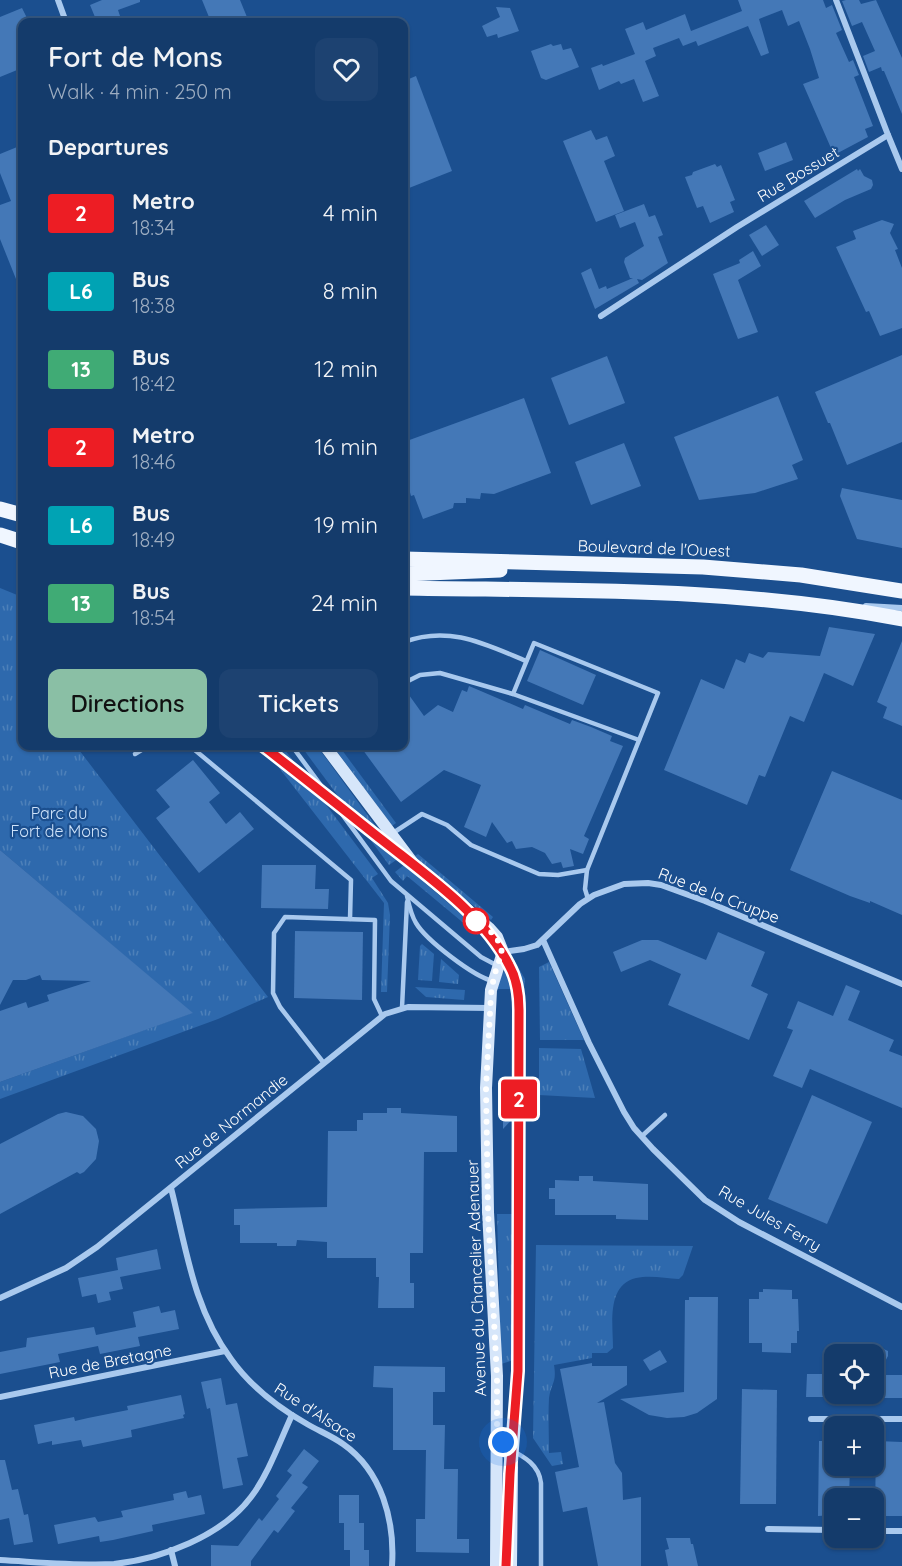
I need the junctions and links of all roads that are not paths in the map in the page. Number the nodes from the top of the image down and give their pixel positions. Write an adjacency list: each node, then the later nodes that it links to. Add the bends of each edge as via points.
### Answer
1 (58, 0): 3 (street)
2 (836, 0): 4 (street)
3 (65, 18)
4 (888, 135): 5 (street); 6 (street, Rue Bossuet, via 737,227)
5 (902, 169)
6 (602, 316)
7 (0, 508): 8 (main road)
8 (18, 514)
9 (0, 529): 10 (main road)
10 (18, 531)
11 (0, 535): 12 (main road)
12 (18, 541)
13 (408, 559): 14 (main road, Boulevard de l'Ouest)
14 (581, 563): 15 (main road); 17 (main road, Boulevard de l'Ouest, via 741,569)
15 (408, 574)
16 (408, 588): 18 (main road, via 663,593)
17 (902, 591)
18 (802, 603): 19 (street); 20 (main road)
19 (902, 608)
20 (902, 619)
21 (408, 641): 22 (lane, via 431,635 451,636 479,642)
22 (526, 661): 24 (lane); 25 (lane, via 534,643 658,693)
23 (408, 681): 24 (lane, via 440,673)
24 (513, 694): 25 (lane)
25 (639, 740): 32 (lane)
26 (142, 750): 30 (lane)
27 (195, 750): 35 (lane, via 351,880)
28 (295, 750): 33 (lane, via 385,874)
29 (328, 750): 31 (main road)
30 (135, 754)
31 (391, 834): 32 (lane, via 422,814 447,825 471,845 539,874); 37 (main road, via 416,867 489,928)
32 (587, 870): 34 (lane)
33 (407, 896): 38 (lane, via 485,961); 39 (lane, via 416,923 423,931 464,968); 41 (lane)
34 (588, 899): 36 (street, Rue de la Cruppe); 40 (street, Rue de la Cruppe, via 624,884 661,885)
35 (350, 919): 43 (lane, via 375,920 374,999); 44 (lane, via 285,917 274,933 273,993)
36 (543, 940): 37 (street, Rue de la Cruppe, via 531,948); 46 (street, Rue Jules Ferry, via 624,1112)
37 (502, 952): 38 (main road, Avenue du Chancelier Adenauer)
38 (498, 966): 39 (main road, Avenue du Chancelier Adenauer)
39 (493, 981): 42 (main road, Avenue du Chancelier Adenauer)
40 (902, 984)
41 (402, 1008): 42 (street, Rue de Normandie); 43 (street, Rue de Normandie)
42 (490, 1008): 55 (main road, Avenue du Chancelier Adenauer, via 486,1107)
43 (381, 1016): 44 (street, Rue de Normandie)
44 (323, 1062): 47 (street, Rue de Normandie)
45 (665, 1115): 46 (lane)
46 (642, 1136): 49 (street, Rue Jules Ferry, via 696,1192 720,1210 757,1233)
47 (171, 1188): 48 (street, Rue de Normandie, via 83,1257); 50 (street, Rue d'Alsace, via 195,1291)
48 (0, 1298)
49 (902, 1306)
50 (225, 1351): 51 (street, Rue de Bretagne); 52 (street, Rue d'Alsace, via 259,1391)
51 (0, 1397)
52 (291, 1415): 61 (street, via 245,1504 214,1531); 64 (street, Rue d'Alsace, via 344,1445 370,1471 389,1520)
53 (811, 1419): 54 (street)
54 (902, 1419)
55 (497, 1424): 56 (main road, Avenue du Chancelier Adenauer); 65 (main road, Avenue du Chancelier Adenauer)
56 (506, 1448): 66 (main road, Avenue du Chancelier Adenauer, via 512,1468); 67 (lane, via 530,1461 540,1474)
57 (768, 1529): 58 (street)
58 (824, 1530)
59 (884, 1531): 60 (street)
60 (902, 1531)
61 (171, 1550): 62 (street, via 115,1564); 63 (street)
62 (0, 1560)
63 (175, 1566)
64 (392, 1566)
65 (496, 1566)
66 (511, 1566)
67 (540, 1566)

